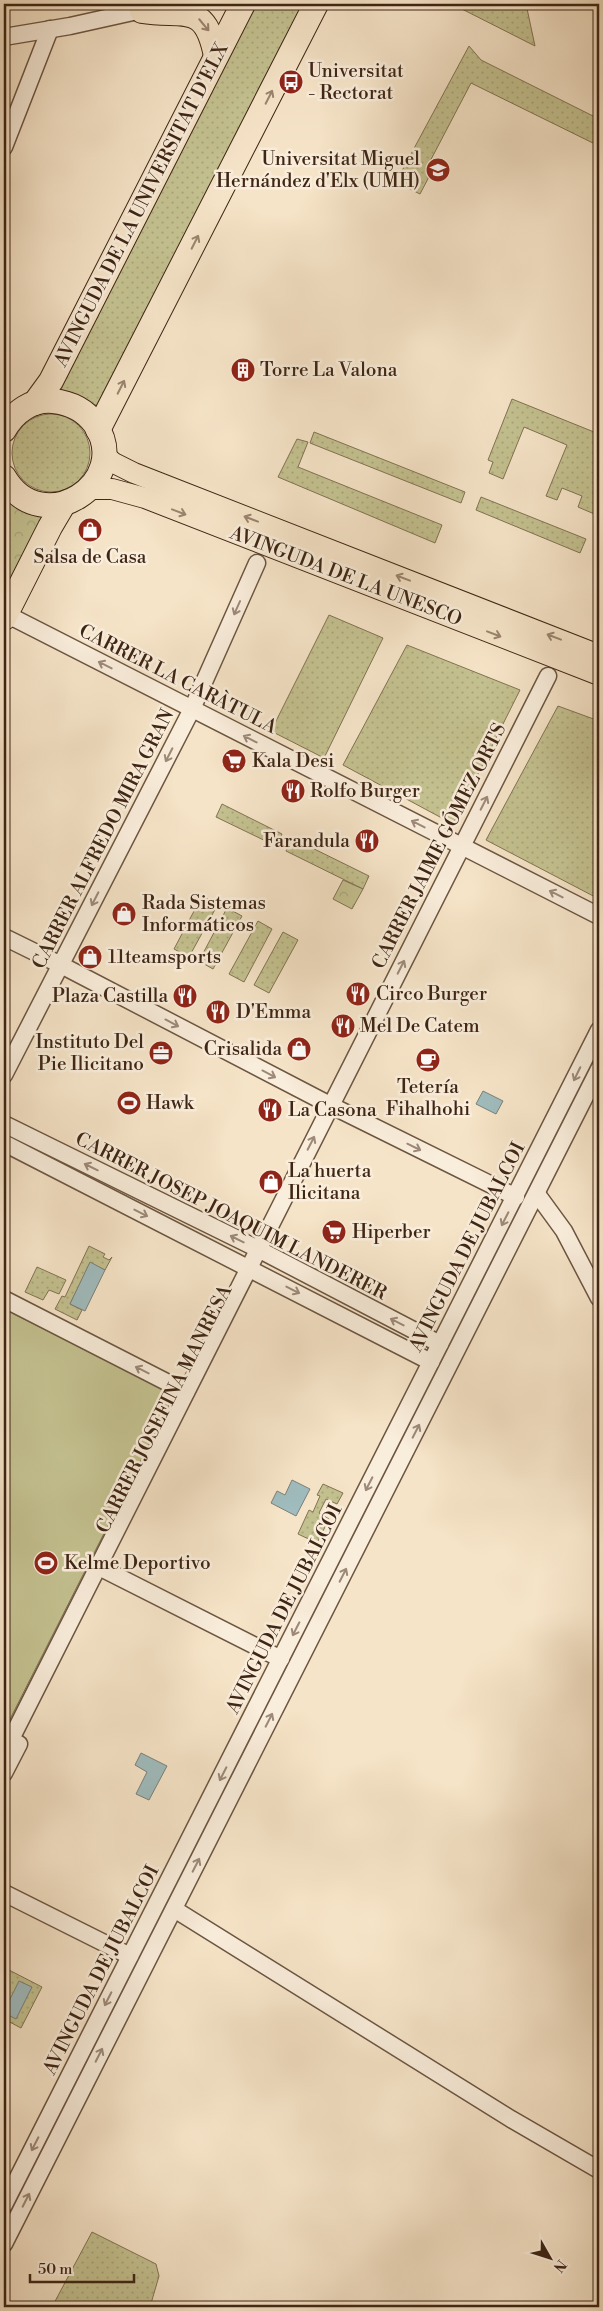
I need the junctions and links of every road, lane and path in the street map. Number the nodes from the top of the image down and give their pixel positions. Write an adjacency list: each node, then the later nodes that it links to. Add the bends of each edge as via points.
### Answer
1 (166, 4): 4 (street)
2 (243, 4): 7 (highway, AVINGUDA DE LA UNIVERSITAT D'ELX)
3 (316, 4): 11 (highway, one-way to 3)
4 (142, 11): 5 (street); 7 (highway, one-way to 7, via 158,14 175,12 198,17 213,39)
5 (50, 30): 6 (street); 8 (street)
6 (4, 37)
7 (216, 56): 9 (highway, AVINGUDA DE LA UNIVERSITAT D'ELX, via 51,381)
8 (4, 147)
9 (35, 403): 10 (highway); 11 (highway, via 49,400 64,402 89,417)
10 (6, 423)
11 (98, 430): 12 (highway)
12 (104, 455): 14 (highway); 18 (main road, AVINGUDA DE LA UNESCO, one-way to 12, via 134,473)
13 (4, 477): 15 (highway, via 11,488 30,502)
14 (90, 489): 15 (highway); 19 (main road, AVINGUDA DE LA UNESCO, one-way to 19, via 112,489 145,498)
15 (63, 504): 17 (highway)
16 (257, 563): 21 (street, CARRER ALFREDO MIRA GRAN, one-way to 21)
17 (5, 616): 21 (street, CARRER LA CARÀTULA, one-way to 17)
18 (599, 655)
19 (599, 675)
20 (548, 676): 22 (street, CARRER JAIME GÓMEZ ORTS, one-way to 20)
21 (192, 709): 22 (street, CARRER LA CARÀTULA, one-way to 21); 25 (street, CARRER ALFREDO MIRA GRAN, one-way to 25)
22 (461, 846): 23 (street, CARRER LA CARÀTULA, one-way to 22); 29 (street, CARRER JAIME GÓMEZ ORTS, one-way to 22)
23 (599, 916)
24 (4, 937): 25 (street)
25 (61, 965): 28 (street, CARRER ALFREDO MIRA GRAN); 29 (street, one-way to 29)
26 (599, 1030): 33 (street, AVINGUDA DE JUBALCOI, one-way to 33)
27 (599, 1069): 32 (street, AVINGUDA DE JUBALCOI)
28 (4, 1075)
29 (330, 1106): 33 (street, one-way to 33); 34 (street, CARRER JAIME GÓMEZ ORTS, one-way to 29)
30 (4, 1124): 34 (street, CARRER JOSEP JOAQUIM LANDERER, one-way to 30)
31 (4, 1143): 35 (street, CARRER JOSEP JOAQUIM LANDERER, one-way to 35)
32 (537, 1194): 36 (street, via 564,1231); 46 (street, AVINGUDA DE JUBALCOI, one-way to 32)
33 (516, 1197): 38 (street, AVINGUDA DE JUBALCOI, one-way to 38)
34 (258, 1249): 35 (street, CARRER JAIME GÓMEZ ORTS); 38 (street, CARRER JOSEP JOAQUIM LANDERER, one-way to 34)
35 (252, 1270): 39 (street, CARRER JOSEP JOAQUIM LANDERER, one-way to 39); 40 (street, CARRER JOSEFINA MANRESA); 41 (street, CARRER JOSEFINA MANRESA)
36 (599, 1298)
37 (4, 1299): 40 (street, one-way to 37)
38 (440, 1344): 39 (street, AVINGUDA DE JUBALCOI)
39 (431, 1362): 42 (street, AVINGUDA DE JUBALCOI, one-way to 42)
40 (186, 1392): 43 (street, CARRER JOSEFINA MANRESA)
41 (105, 1570): 42 (street); 44 (street, CARRER JOSEFINA MANRESA)
42 (281, 1659): 47 (street, AVINGUDA DE JUBALCOI, one-way to 47)
43 (4, 1753)
44 (4, 1773)
45 (4, 1893): 47 (street)
46 (174, 1909): 48 (street, via 510,2119); 50 (street, AVINGUDA DE JUBALCOI, one-way to 46)
47 (130, 1956): 49 (street, AVINGUDA DE JUBALCOI, one-way to 49)
48 (599, 2170)
49 (4, 2205)
50 (4, 2244)

